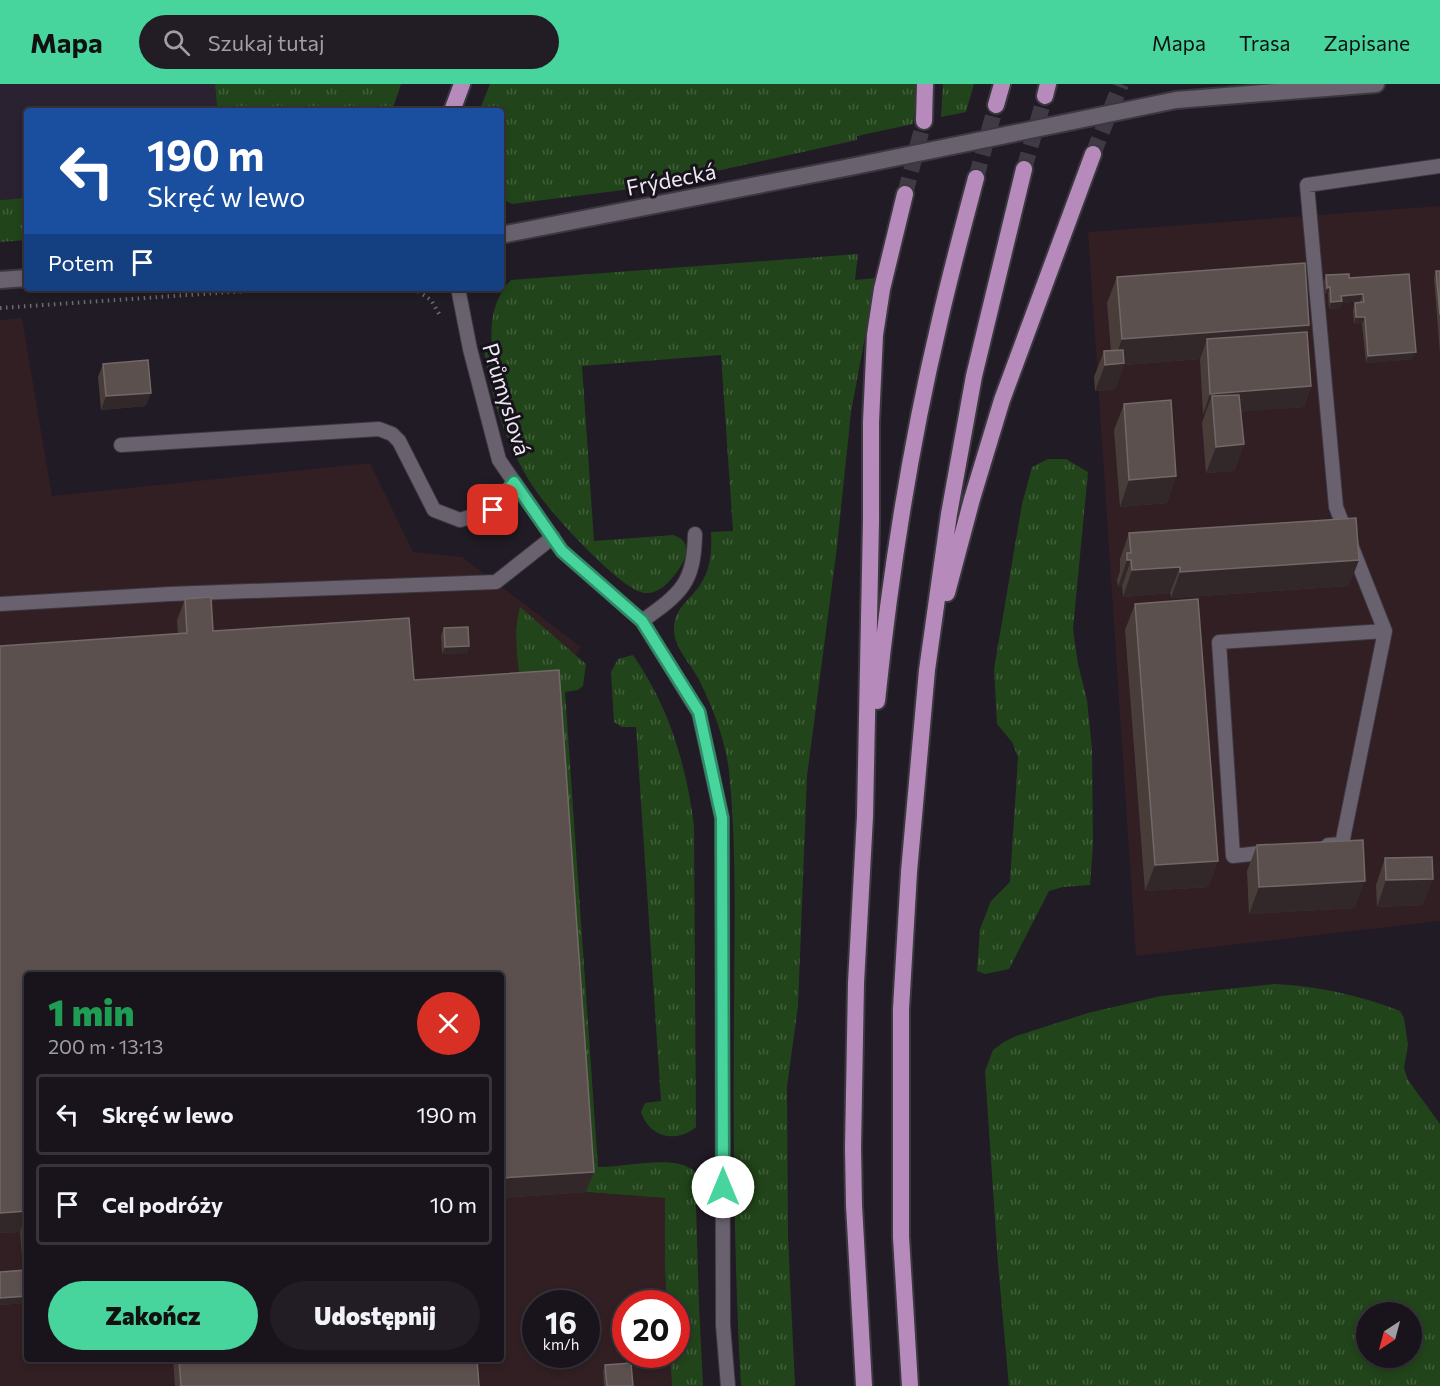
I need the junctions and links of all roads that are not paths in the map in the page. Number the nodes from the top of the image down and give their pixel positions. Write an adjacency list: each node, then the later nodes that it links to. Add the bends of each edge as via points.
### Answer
1 (462, 84): 6 (highway)
2 (925, 84): 7 (highway)
3 (1002, 84): 5 (highway)
4 (1376, 84): 13 (main road, Frýdecká, bridge, via 1176,100)
5 (996, 105)
6 (454, 108)
7 (924, 121)
8 (1093, 154): 24 (highway, via 1002,400)
9 (1440, 166): 23 (lane, via 1307,185 1336,507)
10 (1024, 169): 24 (highway, via 974,376)
11 (976, 178): 25 (highway, via 938,325 907,486 883,650)
12 (905, 194): 25 (highway, via 875,335)
13 (504, 234)
14 (24, 278): 15 (main road)
15 (0, 280)
16 (459, 291): 18 (lane, Průmyslová, via 500,460)
17 (121, 445): 18 (lane, via 379,429 399,441 434,510 460,520 493,510)
18 (514, 482): 20 (lane, Průmyslová)
19 (695, 534): 22 (lane, via 694,558 683,588)
20 (553, 537): 21 (lane, via 495,582); 22 (lane, Průmyslová, via 562,551)
21 (0, 604)
22 (642, 621): 28 (lane, Průmyslová, via 699,712 722,818 723,1325)
23 (1385, 631): 26 (lane, via 1342,844); 27 (lane, via 1219,642 1233,856)
24 (927, 670): 30 (highway, via 901,1009 901,1237)
25 (865, 816): 29 (highway, via 853,1148)
26 (1309, 847)
27 (1287, 850)
28 (728, 1386)
29 (864, 1386)
30 (910, 1386)

